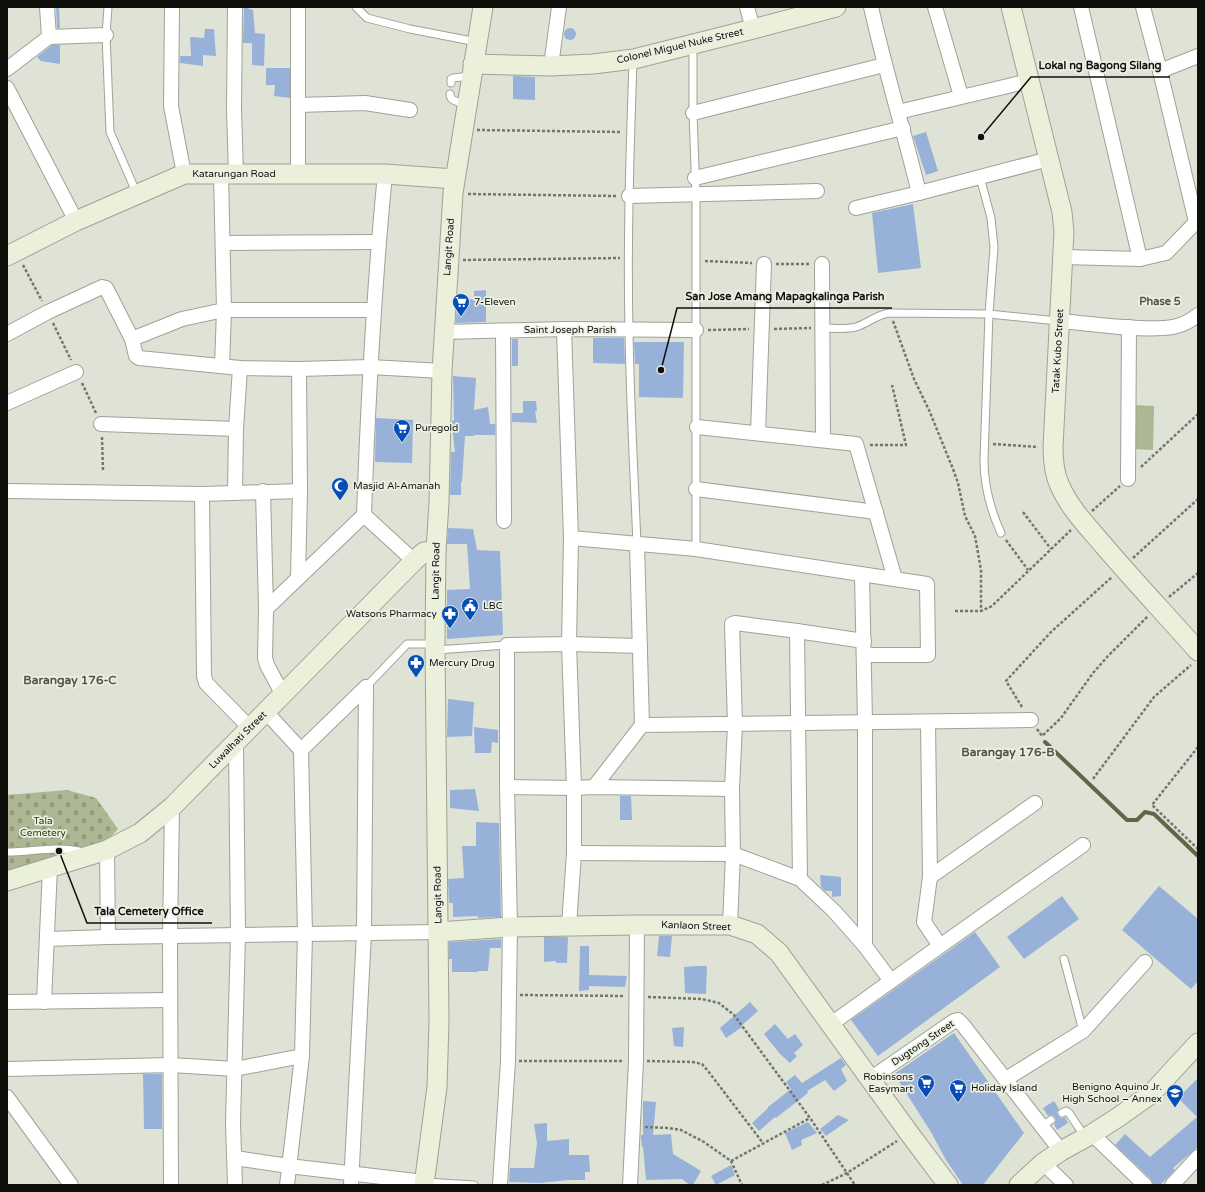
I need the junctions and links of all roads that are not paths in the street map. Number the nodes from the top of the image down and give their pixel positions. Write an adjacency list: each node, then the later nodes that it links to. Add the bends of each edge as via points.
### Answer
1 (47, 7): 18 (street)
2 (108, 7): 17 (lane)
3 (172, 7): 41 (street, via 171,106)
4 (235, 7): 40 (street, via 234,110)
5 (298, 7): 34 (street)
6 (356, 7): 19 (lane, via 367,18)
7 (483, 7): 19 (street, Langit Road)
8 (559, 7): 24 (street)
9 (747, 7): 16 (street)
10 (836, 7): 16 (street, Colonel Miguel Nuke Street)
11 (871, 7): 23 (street)
12 (935, 7): 32 (street)
13 (1011, 7): 28 (street, Tatak Kubo Street)
14 (1081, 7): 59 (street)
15 (1142, 7): 27 (street)
16 (753, 29): 20 (street, Colonel Miguel Nuke Street)
17 (106, 35): 18 (street); 49 (lane, via 110,132)
18 (49, 37): 25 (street)
19 (477, 42): 26 (street, Langit Road)
20 (692, 44): 22 (street, Colonel Miguel Nuke Street); 37 (lane)
21 (1198, 56): 27 (street)
22 (634, 59): 24 (street, Colonel Miguel Nuke Street); 51 (lane)
23 (884, 65): 36 (street); 37 (street)
24 (551, 66): 26 (street, Colonel Miguel Nuke Street)
25 (7, 69)
26 (472, 70): 29 (lane, via 453,78); 33 (street, Langit Road)
27 (1160, 71): 54 (street)
28 (1029, 81): 32 (street); 39 (street, Tatak Kubo Street)
29 (450, 83)
30 (7, 88): 53 (street)
31 (450, 94): 33 (lane, via 452,100)
32 (961, 96): 36 (street)
33 (467, 104): 46 (street, Langit Road)
34 (298, 105): 35 (street, via 365,103); 42 (street)
35 (410, 110)
36 (898, 112): 38 (street)
37 (693, 113): 45 (lane)
38 (903, 128): 45 (street); 48 (street)
39 (1049, 159): 44 (street); 58 (street, Tatak Kubo Street, via 1062,212)
40 (228, 173): 41 (street, Katarungan Road); 42 (street, Katarungan Road); 56 (street)
41 (184, 174): 49 (street, Katarungan Road)
42 (298, 174): 43 (street, Katarungan Road)
43 (385, 174): 46 (street, Katarungan Road); 55 (street)
44 (980, 177): 48 (street); 64 (lane, via 994,232 994,265)
45 (695, 178): 50 (lane)
46 (454, 186): 73 (street, Langit Road)
47 (817, 191): 50 (street)
48 (919, 193): 52 (street)
49 (137, 194): 53 (street, Katarungan Road)
50 (696, 195): 51 (street); 72 (lane)
51 (629, 196): 71 (lane)
52 (856, 208)
53 (76, 221): 57 (street, Katarungan Road)
54 (1197, 223): 59 (street, via 1166,252)
55 (378, 242): 56 (street); 63 (street)
56 (223, 243): 62 (street)
57 (11, 253)
58 (1063, 257): 59 (street); 66 (street, Tatak Kubo Street)
59 (1140, 259)
60 (764, 264): 86 (street)
61 (822, 264): 67 (street)
62 (224, 310): 63 (street); 75 (street, via 182,319); 76 (street)
63 (374, 310): 77 (street)
64 (989, 314): 66 (lane); 67 (lane, via 883,313 850,328); 98 (lane, via 984,478 989,501)
65 (1198, 315): 68 (street, via 1181,325 1166,328)
66 (1060, 321): 68 (street); 114 (street, Tatak Kubo Street, via 1053,447 1053,460 1059,485 1072,508 1158,606)
67 (822, 328): 87 (street)
68 (1129, 328): 88 (street)
69 (564, 329): 70 (street, Saint Joseph Parish); 71 (street, Saint Joseph Parish); 99 (street)
70 (502, 330): 73 (street, Saint Joseph Parish); 97 (street)
71 (629, 330): 72 (street, Saint Joseph Parish); 100 (lane)
72 (696, 330): 84 (lane)
73 (444, 332): 80 (street, Langit Road)
74 (7, 334): 75 (street, via 102,287 106,288)
75 (132, 339): 76 (street, via 136,356 139,358)
76 (222, 366): 78 (street)
77 (370, 367): 79 (street); 80 (street); 96 (street)
78 (240, 368): 79 (street); 85 (street)
79 (299, 369): 91 (street)
80 (442, 371): 102 (street, Langit Road)
81 (76, 372): 82 (street)
82 (7, 403)
83 (101, 424): 85 (street)
84 (697, 427): 86 (street); 89 (lane)
85 (236, 429): 92 (street)
86 (758, 433): 87 (street)
87 (823, 440): 95 (street, via 856,444)
88 (1128, 479)
89 (696, 489): 95 (street); 101 (lane)
90 (7, 491): 94 (street)
91 (300, 491): 93 (street); 105 (street)
92 (235, 492): 93 (street); 94 (street)
93 (263, 492): 107 (street)
94 (202, 494): 124 (street, via 204,676 206,683)
95 (876, 512): 106 (street)
96 (364, 515): 103 (street); 105 (street)
97 (504, 521)
98 (1001, 533)
99 (571, 538): 100 (street); 109 (street)
100 (637, 544): 101 (street); 111 (street)
101 (696, 549): 104 (street)
102 (436, 551): 103 (street, Luwalhati Street, via 424,552); 112 (street, Langit Road)
103 (414, 560): 116 (street, Luwalhati Street)
104 (862, 575): 106 (street); 113 (street)
105 (298, 578): 107 (street)
106 (895, 579): 113 (street, via 927,584 928,655)
107 (266, 609): 116 (street, via 267,665)
108 (797, 631): 113 (street); 121 (street); 122 (street, via 732,624)
109 (568, 644): 110 (street); 111 (street); 129 (street)
110 (507, 645): 112 (lane); 127 (street)
111 (640, 646): 123 (street)
112 (435, 647): 115 (lane, via 407,644); 147 (street, Langit Road)
113 (864, 648): 119 (street)
114 (1195, 657)
115 (366, 687): 126 (street); 148 (street)
116 (283, 695): 117 (street, Luwalhati Street)
117 (266, 712): 124 (street, Luwalhati Street); 126 (street)
118 (1031, 720): 120 (street)
119 (865, 722): 120 (street); 121 (street); 154 (street)
120 (928, 722): 140 (street)
121 (798, 723): 122 (street); 141 (street)
122 (735, 724): 123 (street); 130 (street)
123 (642, 725): 128 (street)
124 (250, 728): 125 (street, Luwalhati Street)
125 (236, 743): 132 (street, Luwalhati Street); 150 (street)
126 (301, 750): 149 (street)
127 (507, 787): 129 (street); 146 (street)
128 (594, 787): 129 (street); 130 (street)
129 (574, 788): 136 (street)
130 (732, 789): 137 (street)
131 (1035, 803): 140 (street)
132 (172, 807): 134 (street, Luwalhati Street, via 140,833); 151 (street)
133 (1083, 845): 155 (street)
134 (107, 850): 138 (street, Luwalhati Street); 152 (street)
135 (7, 852): 138 (lane, via 68,849 79,851)
136 (574, 853): 137 (street); 145 (street)
137 (733, 854): 141 (street); 144 (street)
138 (82, 858): 139 (street, Luwalhati Street)
139 (50, 867): 142 (street, Luwalhati Street); 153 (street)
140 (930, 877): 155 (street, via 924,922)
141 (800, 879): 154 (street, via 834,911)
142 (7, 881)
143 (637, 925): 144 (street, Kanlaon Street); 145 (street, Kanlaon Street); 187 (street, via 636,1061)
144 (730, 925): 162 (street, Kanlaon Street, via 757,934 780,952)
145 (570, 926): 146 (street, Kanlaon Street)
146 (510, 927): 147 (street, Kanlaon Street); 186 (street, via 508,1062)
147 (438, 932): 148 (street); 180 (street, Langit Road, via 437,1087)
148 (364, 933): 149 (street); 179 (street)
149 (305, 934): 150 (street); 165 (street)
150 (238, 935): 151 (street); 168 (street)
151 (170, 936): 152 (street); 159 (street)
152 (108, 937): 153 (street)
153 (47, 939): 161 (street)
154 (865, 946): 158 (street)
155 (940, 946): 158 (street)
156 (1064, 959): 163 (lane)
157 (1145, 962): 163 (street)
158 (891, 981): 162 (street)
159 (170, 1000): 161 (street); 166 (street)
160 (7, 1002): 161 (street)
161 (44, 1002)
162 (831, 1024): 169 (street, Kanlaon Street)
163 (1083, 1031): 170 (street)
164 (1195, 1053): 173 (street, via 1151,1094)
165 (302, 1056): 168 (street); 178 (street)
166 (171, 1065): 167 (street); 168 (street); 182 (street)
167 (7, 1069)
168 (235, 1069): 176 (street)
169 (870, 1079): 170 (street, Dugtong Street, via 958,1020); 188 (street, Kanlaon Street)
170 (1006, 1079): 174 (street, Dugtong Street, via 1046,1123)
171 (7, 1097): 181 (street)
172 (1062, 1113): 173 (lane, via 1069,1113)
173 (1088, 1136): 174 (street); 191 (street)
174 (1061, 1151): 177 (street)
175 (1198, 1157): 192 (street)
176 (235, 1158): 178 (street); 183 (street)
177 (1043, 1163): 189 (street); 190 (street)
178 (289, 1166): 179 (street); 184 (street)
179 (351, 1179): 180 (street)
180 (424, 1183): 185 (lane)
181 (71, 1185)
182 (171, 1185)
183 (235, 1185)
184 (287, 1185)
185 (474, 1185)
186 (500, 1185)
187 (630, 1185)
188 (948, 1185)
189 (1019, 1185)
190 (1066, 1185)
191 (1145, 1185)
192 (1172, 1185)

